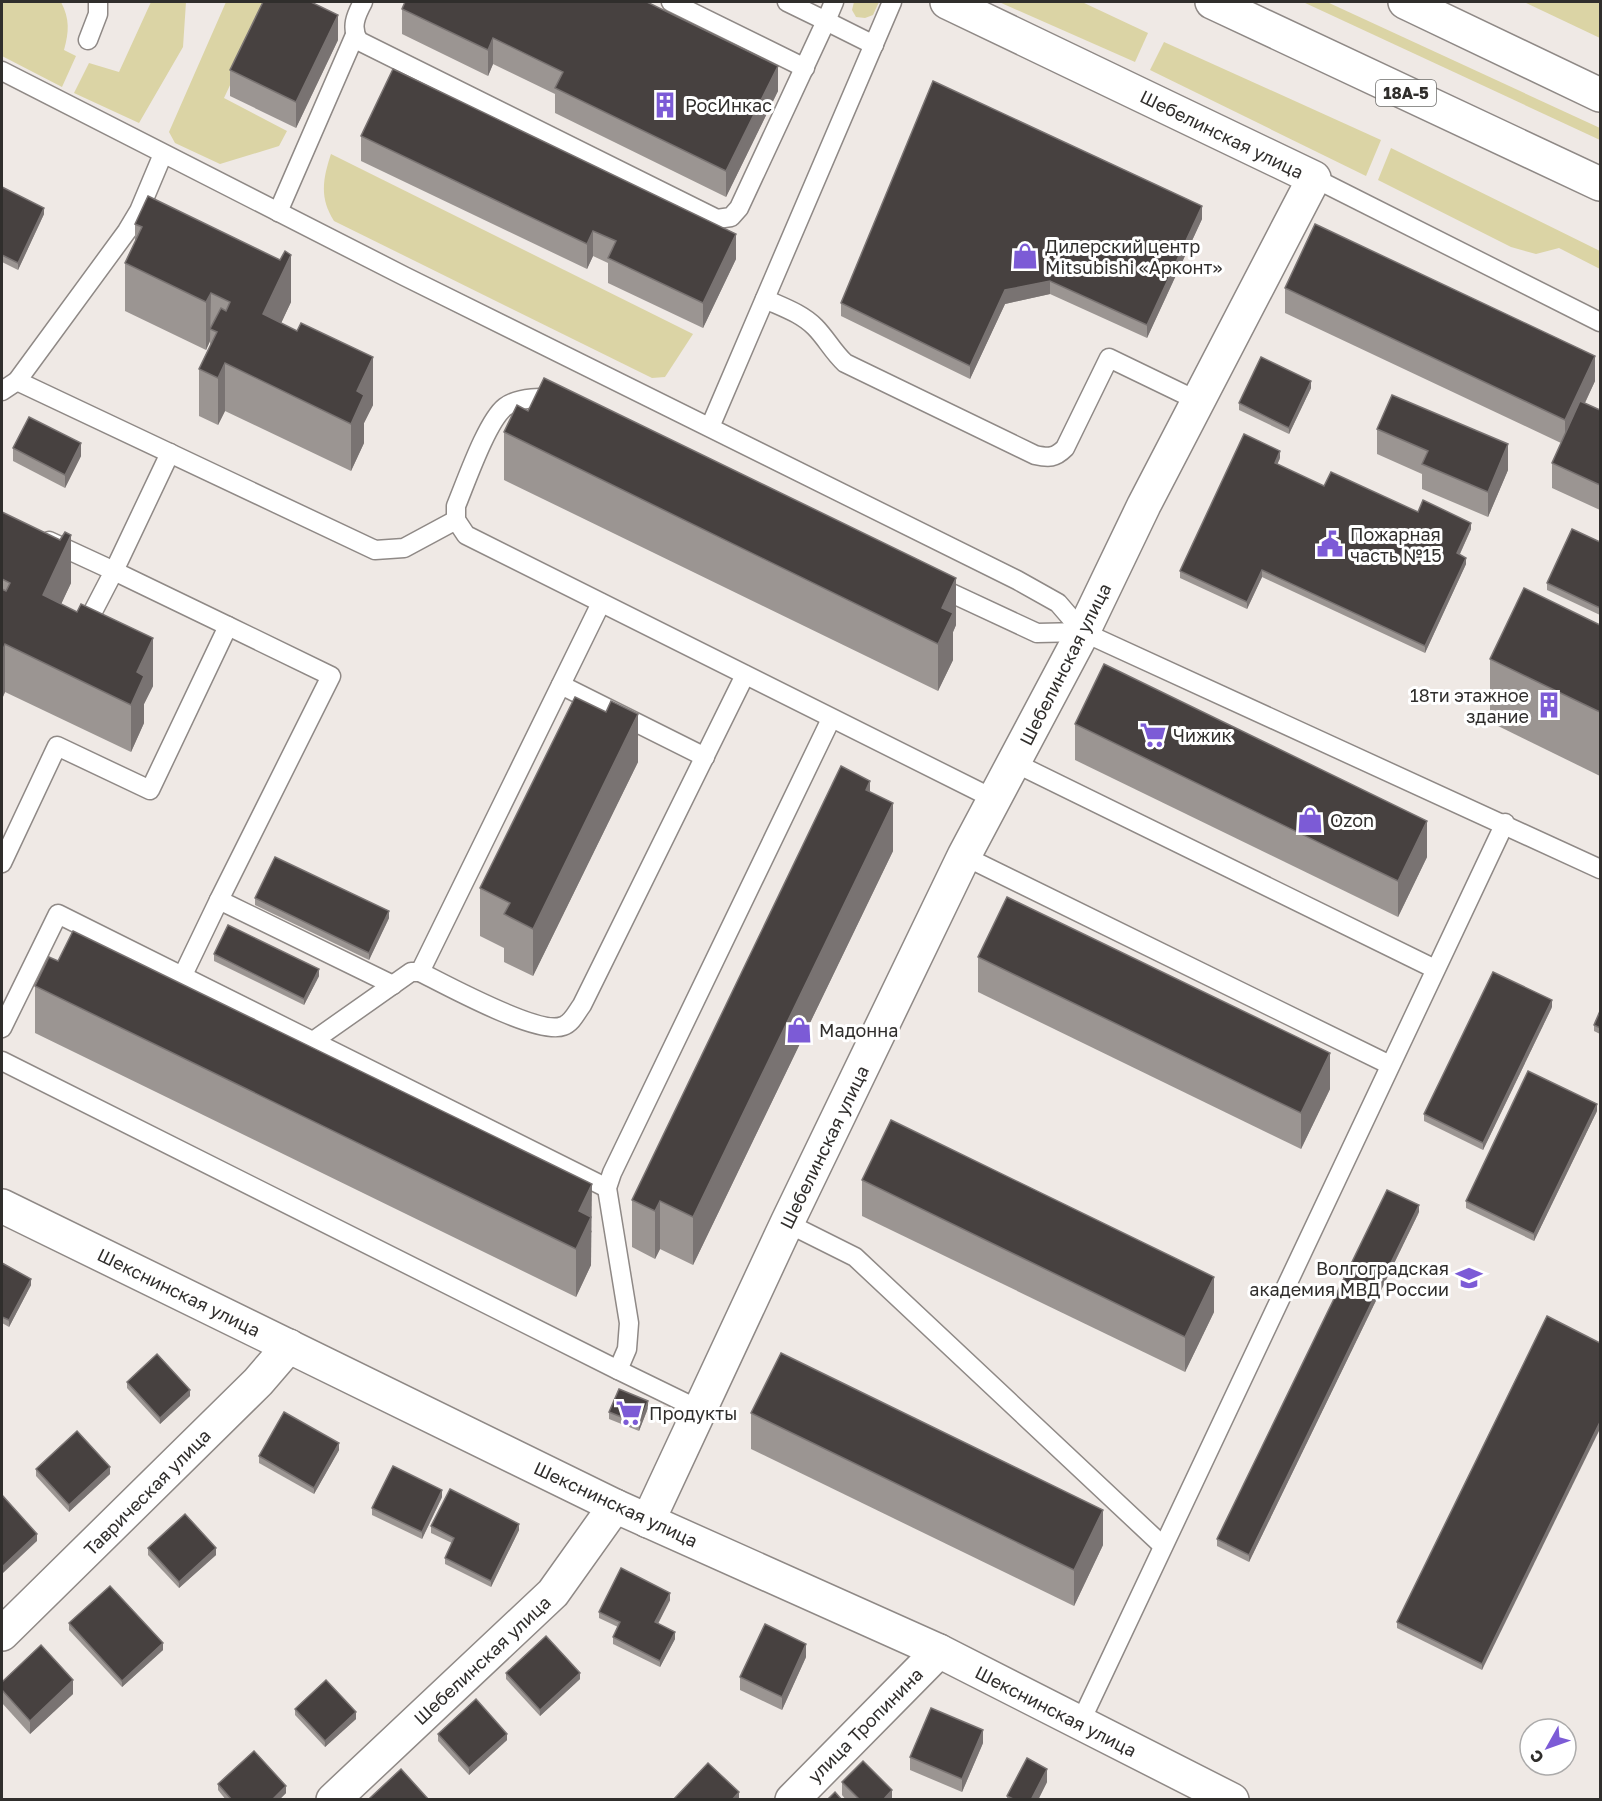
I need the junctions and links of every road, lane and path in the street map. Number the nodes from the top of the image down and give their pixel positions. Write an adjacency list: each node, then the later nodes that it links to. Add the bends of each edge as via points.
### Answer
1 (98, 2): 12 (lane, via 98,14)
2 (363, 2): 11 (lane, via 355,18)
3 (671, 2): 14 (lane)
4 (787, 2): 10 (lane)
5 (834, 2): 10 (lane)
6 (892, 2): 13 (lane)
7 (947, 2): 18 (main road, Шебелинская улица)
8 (1212, 2): 19 (main road, 18А-5)
9 (1405, 2): 16 (main road)
10 (826, 21): 13 (lane); 14 (lane)
11 (355, 35): 14 (lane, via 359,41 717,219 730,218 739,208); 20 (lane)
12 (88, 40)
13 (874, 45): 21 (lane)
14 (805, 68)
15 (2, 71): 17 (lane)
16 (1600, 95)
17 (163, 154): 20 (lane); 23 (lane, via 140,211 127,231)
18 (1314, 178): 22 (lane); 24 (main road, Шебелинская улица)
19 (1600, 184)
20 (278, 212): 26 (lane)
21 (765, 299): 24 (lane, via 808,321 845,363 1035,455 1057,456 1065,448 1108,358); 26 (lane)
22 (1600, 322)
23 (9, 386): 27 (lane)
24 (1198, 401): 35 (main road, Шебелинская улица)
25 (580, 410): 28 (lane, via 551,399 527,399 506,406 492,423 460,495)
26 (710, 427): 35 (lane, via 1058,603)
27 (170, 453): 28 (lane, via 375,550 404,548); 30 (lane)
28 (456, 520): 32 (lane, via 466,535)
29 (32, 534): 30 (lane)
30 (114, 571): 33 (lane); 34 (lane)
31 (923, 580): 35 (lane, via 1037,633)
32 (601, 603): 36 (lane); 37 (lane)
33 (87, 623)
34 (228, 626): 44 (lane, via 150,790 57,746); 46 (lane, via 331,676)
35 (1083, 632): 40 (main road, Шебелинская улица); 42 (lane)
36 (745, 675): 38 (lane); 39 (lane)
37 (561, 685): 39 (lane); 48 (lane)
38 (831, 719): 41 (lane); 55 (lane)
39 (705, 757): 48 (lane, via 571,1021 562,1027 534,1026)
40 (1015, 763): 41 (main road, Шебелинская улица); 47 (lane)
41 (994, 799): 43 (main road, Шебелинская улица)
42 (1505, 823): 45 (lane); 47 (lane)
43 (964, 856): 54 (lane); 57 (main road, Шебелинская улица)
44 (2, 863)
45 (1600, 869)
46 (219, 900): 49 (lane); 50 (lane)
47 (1435, 969): 54 (lane)
48 (420, 972): 50 (lane, via 411,972)
49 (182, 977): 51 (lane, via 58,914); 52 (lane)
50 (393, 985): 52 (lane)
51 (2, 1028)
52 (312, 1041): 55 (lane)
53 (2, 1061): 59 (lane)
54 (1390, 1065): 63 (lane)
55 (607, 1188): 59 (lane, via 629,1323 627,1349)
56 (2, 1206): 58 (main road, Шекснинская улица)
57 (787, 1223): 60 (main road, Шебелинская улица); 63 (lane, via 855,1257)
58 (289, 1346): 61 (main road, Шекснинская улица); 64 (main road, Таврическая улица, via 258,1382)
59 (618, 1370): 60 (lane)
60 (700, 1410): 62 (main road, Шебелинская улица)
61 (615, 1506): 62 (main road, Шекснинская улица); 67 (main road, Шебелинская улица, via 553,1593)
62 (648, 1521): 65 (main road, Шекснинская улица)
63 (1163, 1546): 66 (lane)
64 (2, 1635)
65 (939, 1651): 66 (main road, Шекснинская улица); 68 (main road, улица Тропинина)
66 (1080, 1723): 69 (main road, Шекснинская улица)
67 (333, 1800)
68 (792, 1800)
69 (1232, 1800)

